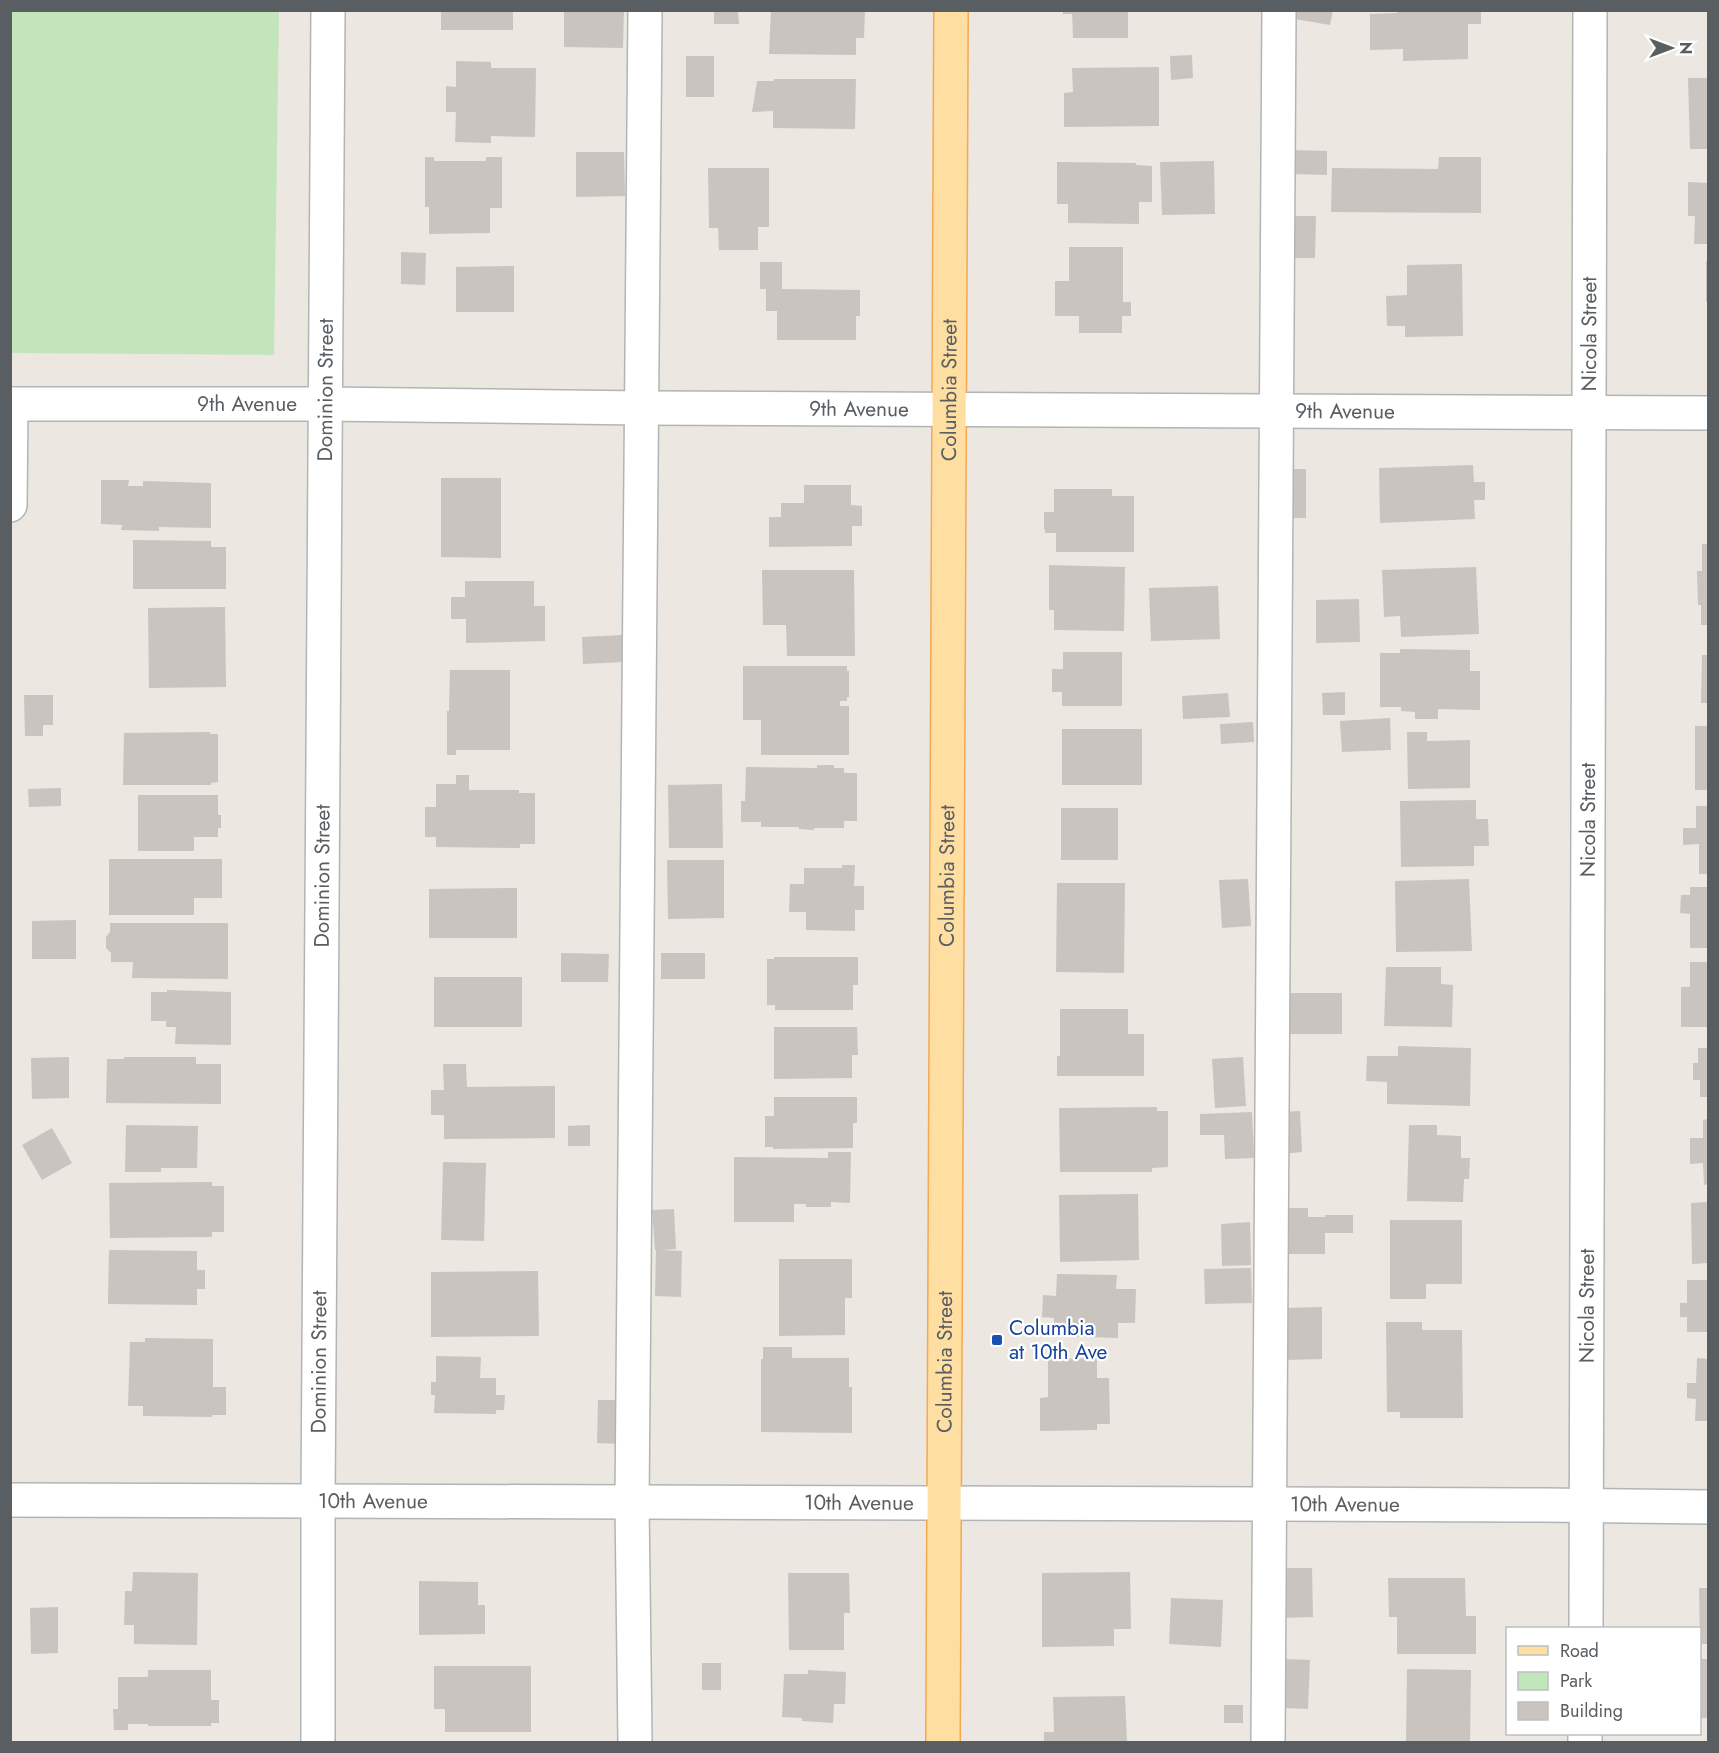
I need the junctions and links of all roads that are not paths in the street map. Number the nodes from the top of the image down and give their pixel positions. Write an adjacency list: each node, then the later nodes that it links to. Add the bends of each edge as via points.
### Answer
1 (328, 10): 7 (street, Dominion Street)
2 (645, 10): 8 (street)
3 (951, 10): 9 (main road, Columbia Street)
4 (1279, 10): 10 (street)
5 (1590, 10): 11 (street, Nicola Street)
6 (11, 404): 7 (street, 9th Avenue); 13 (street)
7 (326, 404): 8 (street, 9th Avenue); 15 (street, Dominion Street)
8 (642, 408): 9 (street, 9th Avenue); 16 (street)
9 (950, 410): 10 (street, 9th Avenue); 17 (main road, Columbia Street)
10 (1276, 411): 11 (street, 9th Avenue); 18 (street)
11 (1590, 412): 12 (street, 9th Avenue); 19 (street, Nicola Street)
12 (1708, 413)
13 (10, 505)
14 (10, 1500): 15 (street, 10th Avenue)
15 (318, 1501): 16 (street, 10th Avenue); 22 (street, Dominion Street)
16 (632, 1503): 17 (street, 10th Avenue); 23 (street)
17 (944, 1503): 18 (street, 10th Avenue); 24 (main road, Columbia Street)
18 (1270, 1504): 19 (street, 10th Avenue); 25 (street)
19 (1587, 1506): 20 (street, 10th Avenue); 21 (street, Nicola Street)
20 (1708, 1507)
21 (1586, 1627)
22 (318, 1743)
23 (635, 1743)
24 (943, 1743)
25 (1268, 1743)

